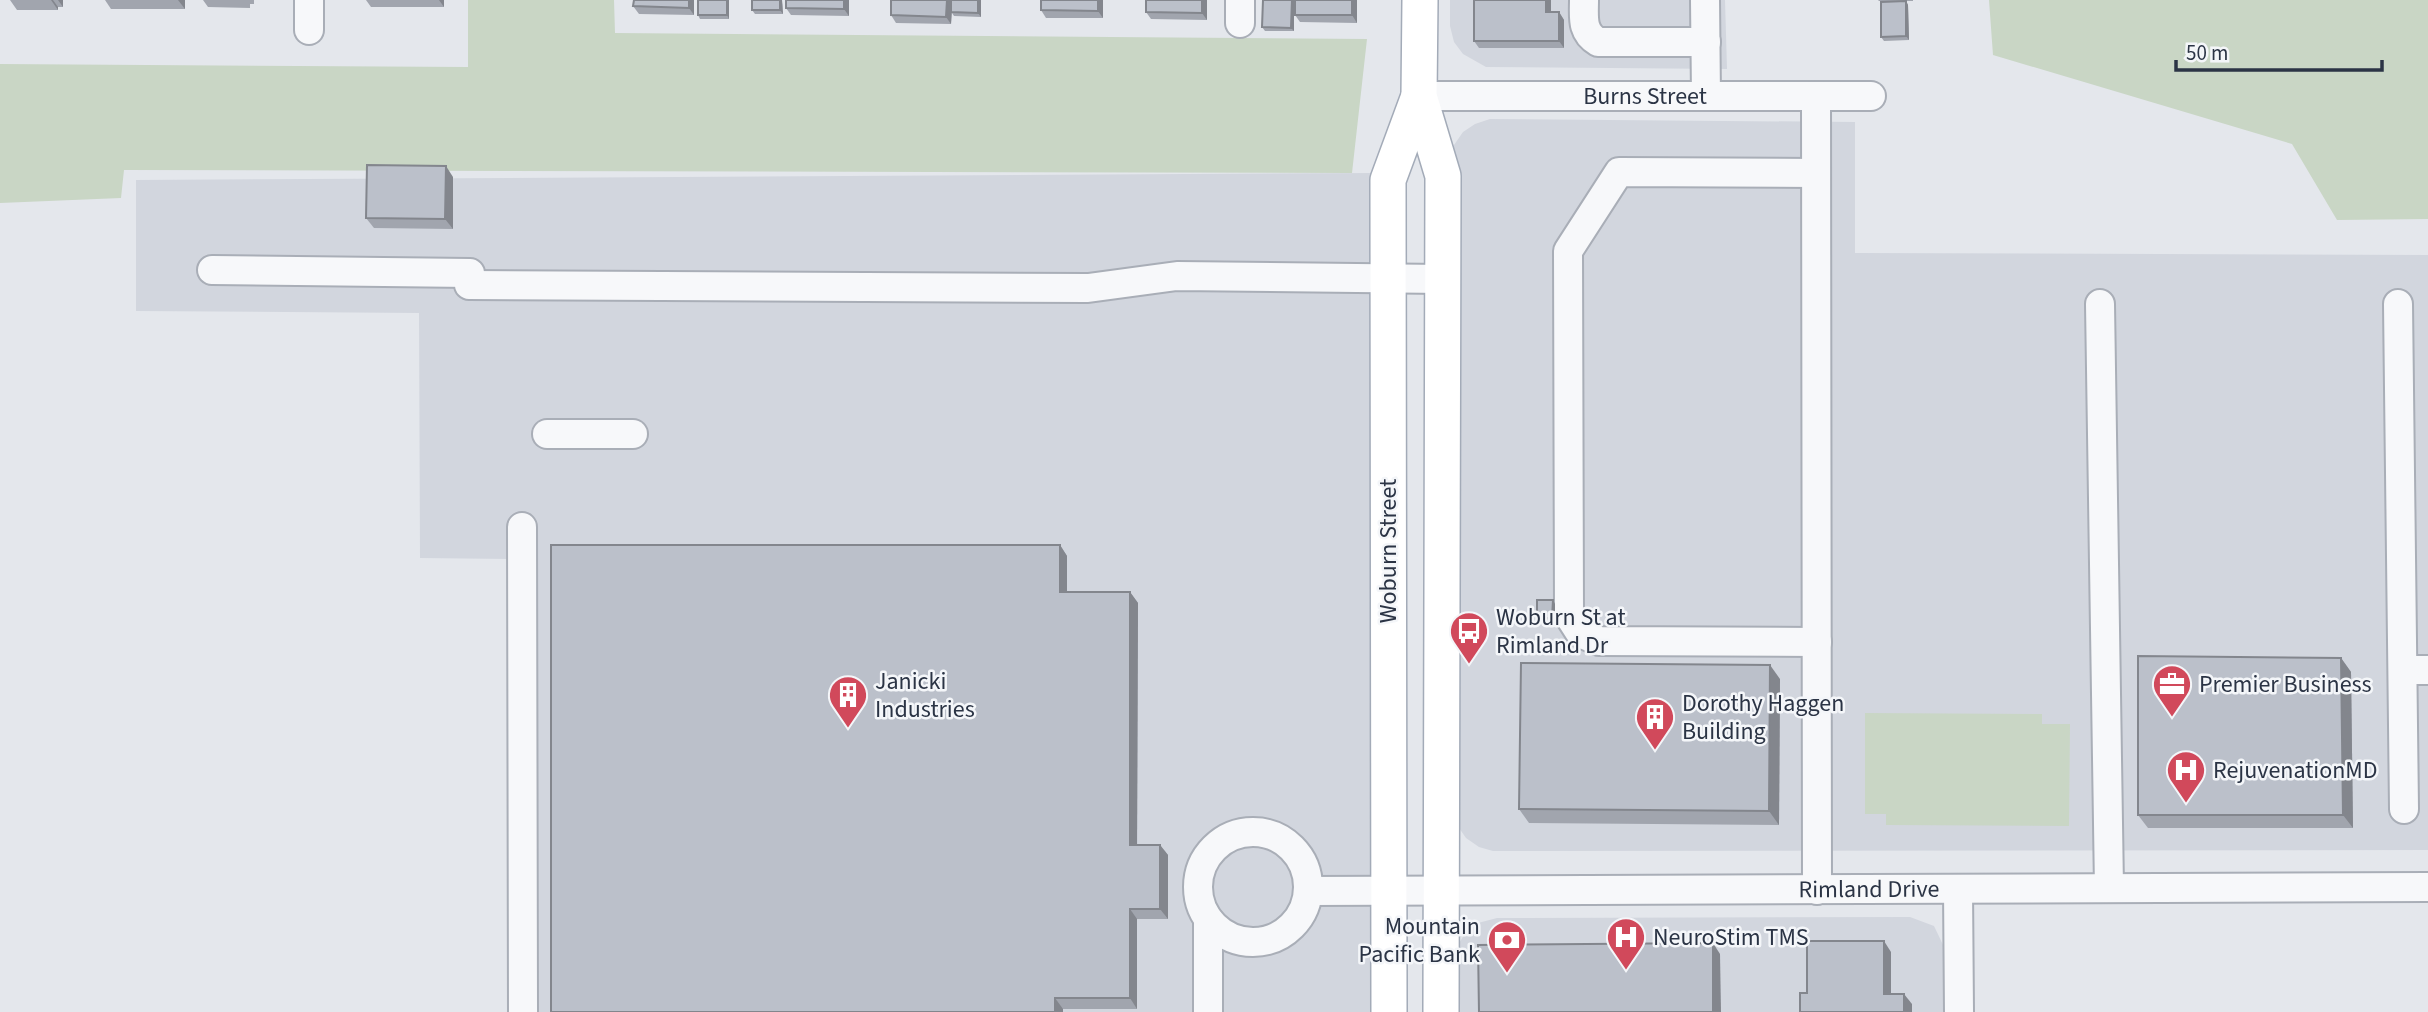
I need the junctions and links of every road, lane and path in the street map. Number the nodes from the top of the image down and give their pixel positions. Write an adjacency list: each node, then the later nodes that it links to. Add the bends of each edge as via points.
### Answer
1 (309, 0): 5 (street)
2 (1420, 0): 7 (main road, Woburn Street)
3 (1584, 0): 6 (street, via 1584,27 1589,37 1598,41)
4 (1705, 0): 6 (street)
5 (309, 30)
6 (1706, 43): 8 (street)
7 (1419, 96): 8 (street, Burns Street); 13 (main road, Woburn Street, via 1388,180); 14 (main road, Woburn Street, via 1443,176)
8 (1706, 96): 9 (street, Burns Street)
9 (1815, 96): 10 (street, Burns Street); 11 (street)
10 (1871, 96)
11 (1816, 173): 20 (street); 20 (street, via 1619,172 1568,251 1568,264 1569,616 1580,633 1599,642)
12 (212, 270): 13 (street, via 470,279 1088,288 1177,276)
13 (1388, 278): 14 (street); 28 (main road, Woburn Street)
14 (1443, 279): 29 (main road, Woburn Street)
15 (2100, 304): 24 (street)
16 (2398, 304): 21 (street)
17 (548, 434): 18 (street)
18 (633, 434)
19 (522, 527): 31 (street)
20 (1817, 642): 26 (street)
21 (2415, 670): 22 (street)
22 (2404, 808)
23 (2428, 887): 24 (street, Rimland Drive)
24 (2109, 888): 25 (street, Rimland Drive)
25 (1958, 889): 26 (street, Rimland Drive); 35 (street)
26 (1817, 890): 29 (street, Rimland Drive)
27 (1308, 891): 28 (street, Rimland Drive); 30 (street, via 1296,922 1268,940 1234,939); 30 (street, via 1307,874 1289,844 1255,831 1237,834 1220,842 1200,870 1200,904)
28 (1389, 891): 29 (street, Rimland Drive); 33 (main road, Woburn Street)
29 (1441, 891): 34 (main road, Woburn Street)
30 (1208, 919): 32 (street)
31 (523, 1012)
32 (1208, 1012)
33 (1389, 1012)
34 (1441, 1012)
35 (1959, 1012)

